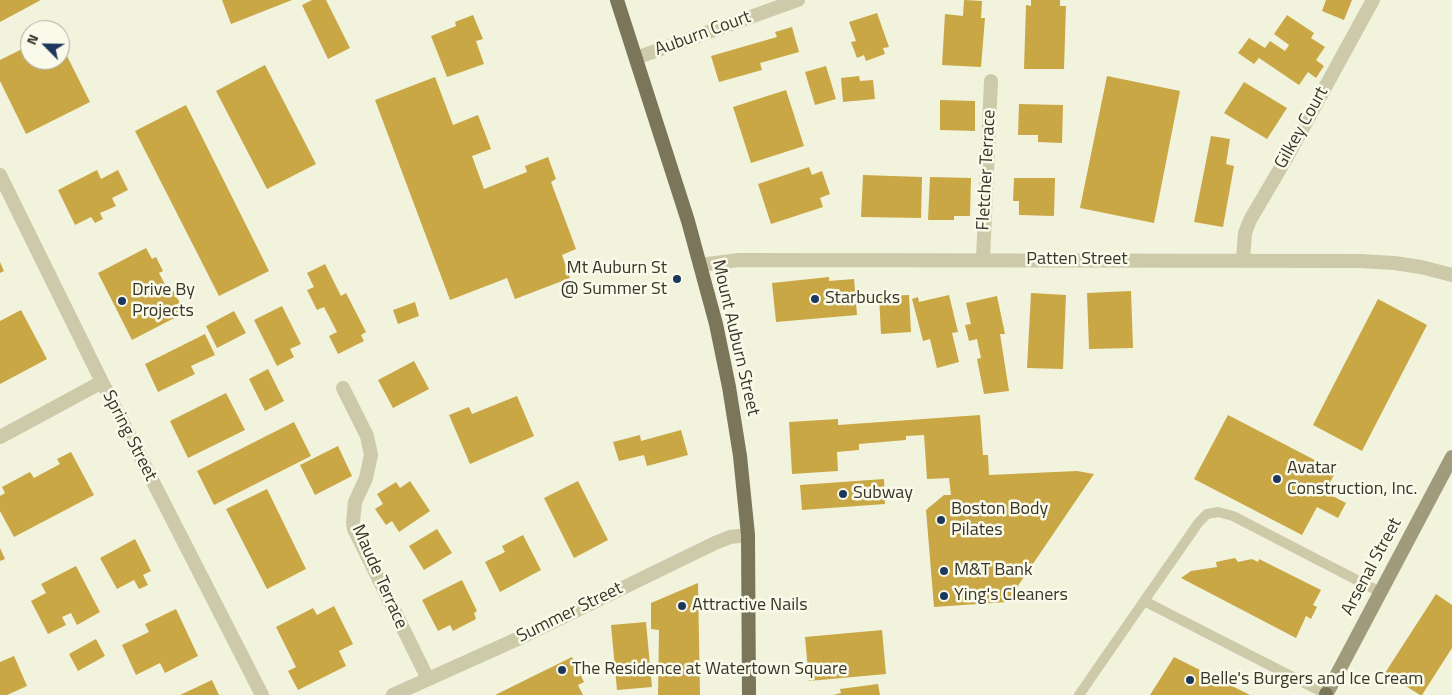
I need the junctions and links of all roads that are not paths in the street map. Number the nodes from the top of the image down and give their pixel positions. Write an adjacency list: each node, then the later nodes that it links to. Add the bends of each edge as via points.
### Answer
1 (617, 0): 4 (main road, Mount Auburn Street)
2 (798, 0): 4 (street, Auburn Court)
3 (1373, 0): 8 (street, Gilkey Court, via 1250,220 1245,233)
4 (636, 58): 9 (main road, Mount Auburn Street)
5 (991, 81): 7 (street, Fletcher Terrace)
6 (0, 175): 11 (street, Spring Street)
7 (983, 259): 8 (street, Patten Street); 9 (street, Patten Street, via 739,260)
8 (1243, 260): 10 (street, Patten Street, via 1394,263)
9 (700, 266): 15 (main road, Mount Auburn Street, via 730,387)
10 (1452, 275)
11 (102, 382): 13 (street); 19 (street, Spring Street)
12 (343, 388): 18 (street, Maude Terrace, via 367,436 371,455 366,478 355,502 354,529)
13 (0, 437)
14 (1452, 457): 16 (main road, Arsenal Street)
15 (748, 535): 18 (street, Summer Street, via 715,543); 21 (main road, Mount Auburn Street)
16 (1380, 592): 17 (lane, via 1233,516 1218,512 1207,514 1198,522); 23 (main road, Arsenal Street)
17 (1144, 602): 22 (lane); 23 (lane)
18 (428, 679): 20 (street, Summer Street)
19 (262, 695)
20 (393, 695)
21 (749, 695)
22 (1079, 695)
23 (1326, 695)

